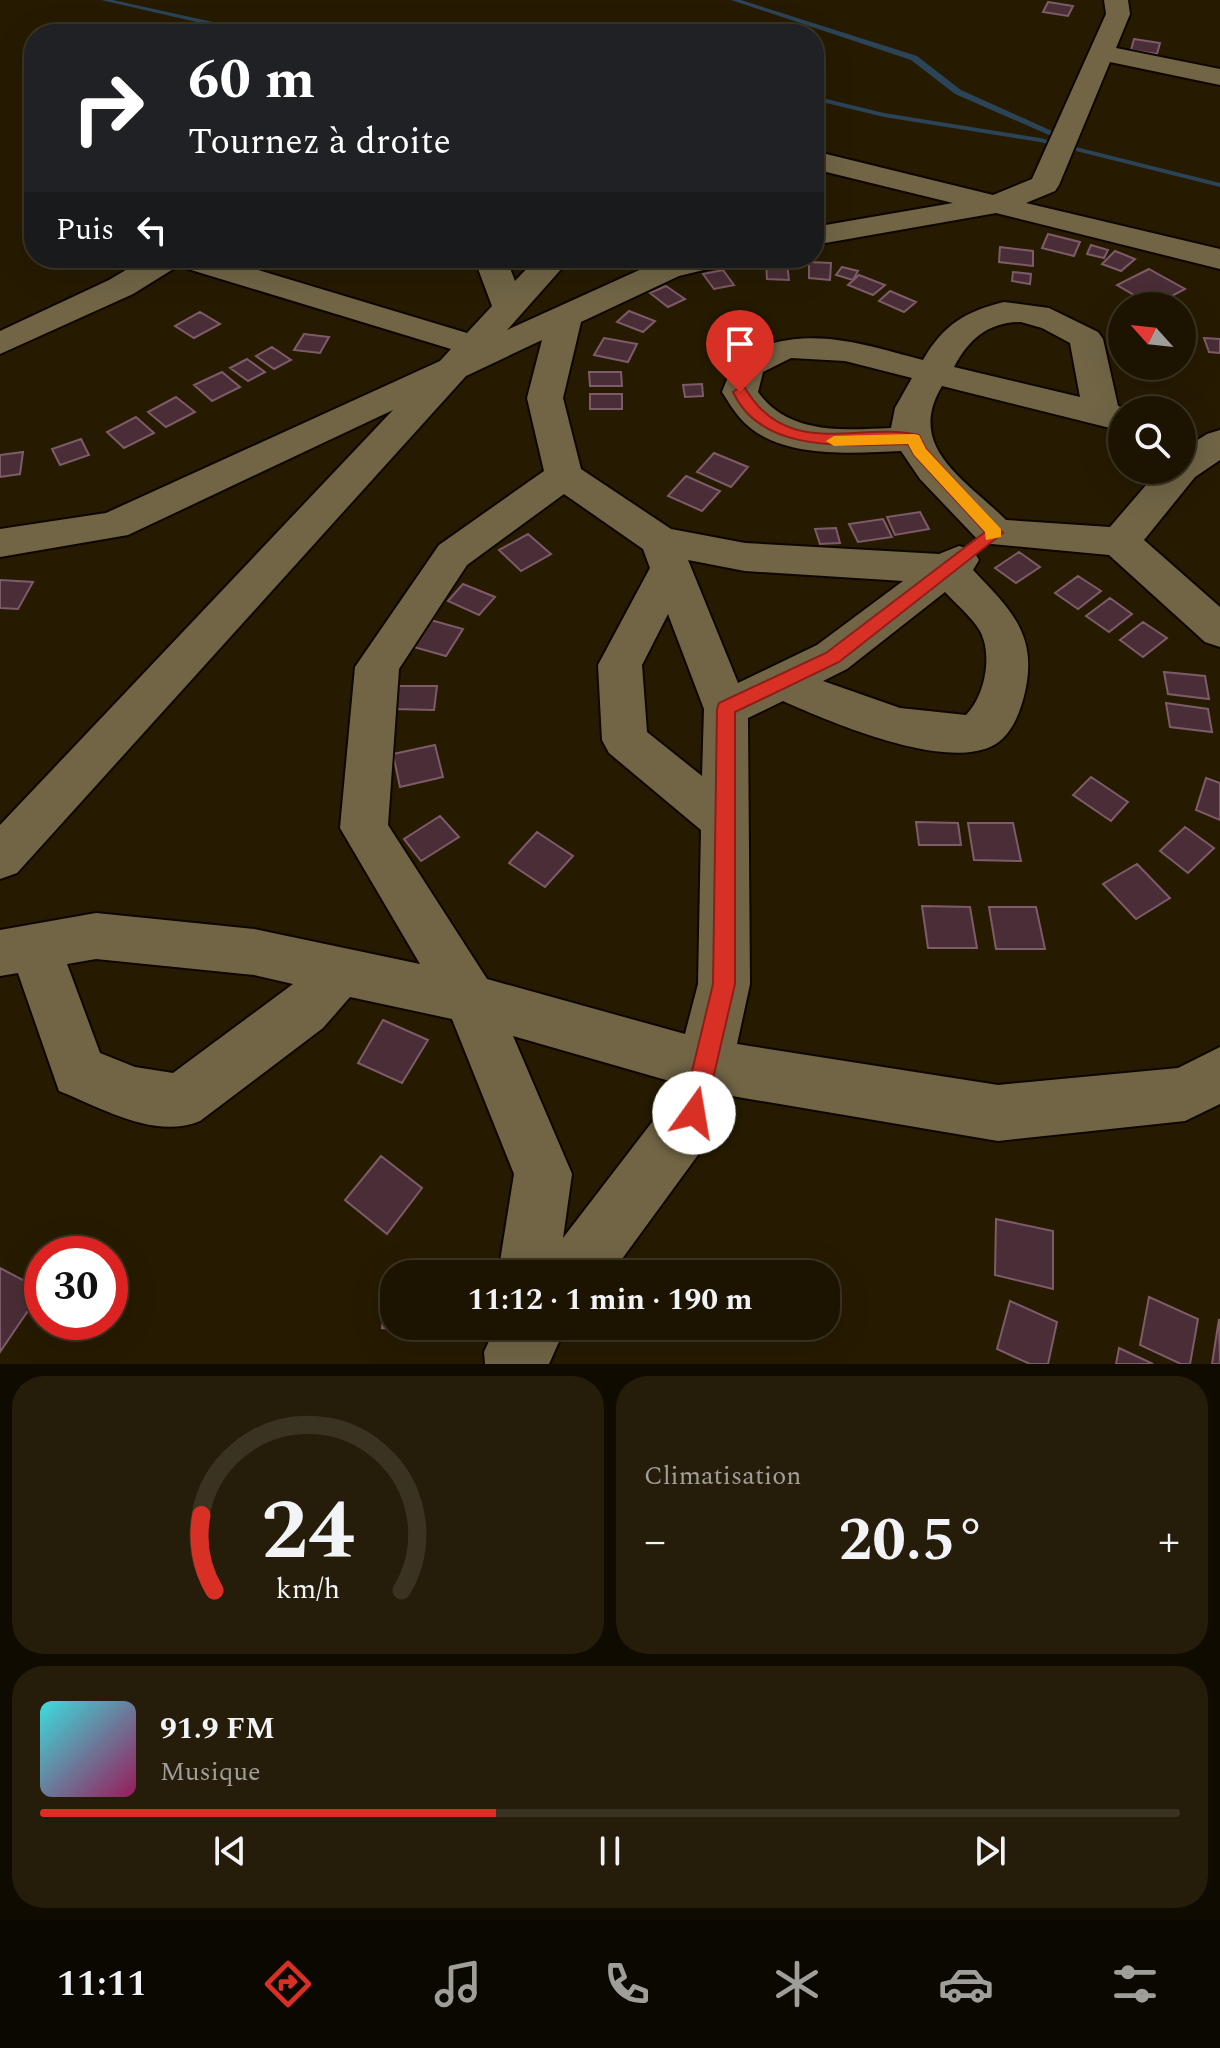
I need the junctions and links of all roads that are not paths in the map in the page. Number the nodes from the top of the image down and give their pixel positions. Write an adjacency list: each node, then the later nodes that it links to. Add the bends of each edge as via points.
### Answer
1 (1121, 5): 2 (street)
2 (1103, 53): 3 (street); 5 (street, via 1044,185)
3 (1220, 77)
4 (824, 163): 5 (street)
5 (993, 205): 6 (street); 7 (street)
6 (824, 234)
7 (1220, 259)
8 (152, 268): 15 (street)
9 (217, 268): 16 (street)
10 (494, 268): 13 (street)
11 (545, 268): 13 (street)
12 (672, 268): 14 (street)
13 (509, 306): 16 (street)
14 (565, 318): 18 (street); 25 (street, via 545,398)
15 (0, 344)
16 (472, 345): 18 (street)
17 (933, 373): 19 (street, via 956,337 985,315 1016,311 1060,321 1086,339); 20 (street); 22 (street, via 915,400 909,429); 22 (street, via 838,351 793,348 747,367 743,379 740,392 748,409 781,430 831,441)
18 (442, 376): 29 (street, via 114,525); 36 (street)
19 (1108, 404)
20 (1108, 415)
21 (1196, 437): 23 (street)
22 (914, 439): 27 (street)
23 (1219, 442): 24 (street)
24 (1196, 458)
25 (564, 475): 30 (street); 39 (street, via 453,555 377,667 364,828)
26 (1168, 484): 28 (street)
27 (995, 533): 28 (street); 31 (street)
28 (1120, 542): 32 (street)
29 (0, 543)
30 (666, 555): 31 (street); 34 (street); 35 (street, via 620,665 625,740)
31 (948, 569): 33 (street, via 832,657); 33 (street, via 1001,627 1008,671 998,712 977,733 933,734 870,720)
32 (1220, 631)
33 (783, 682): 34 (street)
34 (726, 709): 35 (street)
35 (725, 822): 40 (street, via 724,984)
36 (0, 858)
37 (18, 950): 38 (street, via 96,936 254,952); 38 (street, via 79,1072 135,1094 180,1102 304,1010)
38 (340, 971): 39 (street)
39 (470, 999): 40 (street); 42 (street, via 543,1174)
40 (704, 1065): 41 (street, via 998,1113 1185,1094); 43 (street, via 694,1113)
41 (1220, 1074)
42 (530, 1260)
43 (584, 1260)

